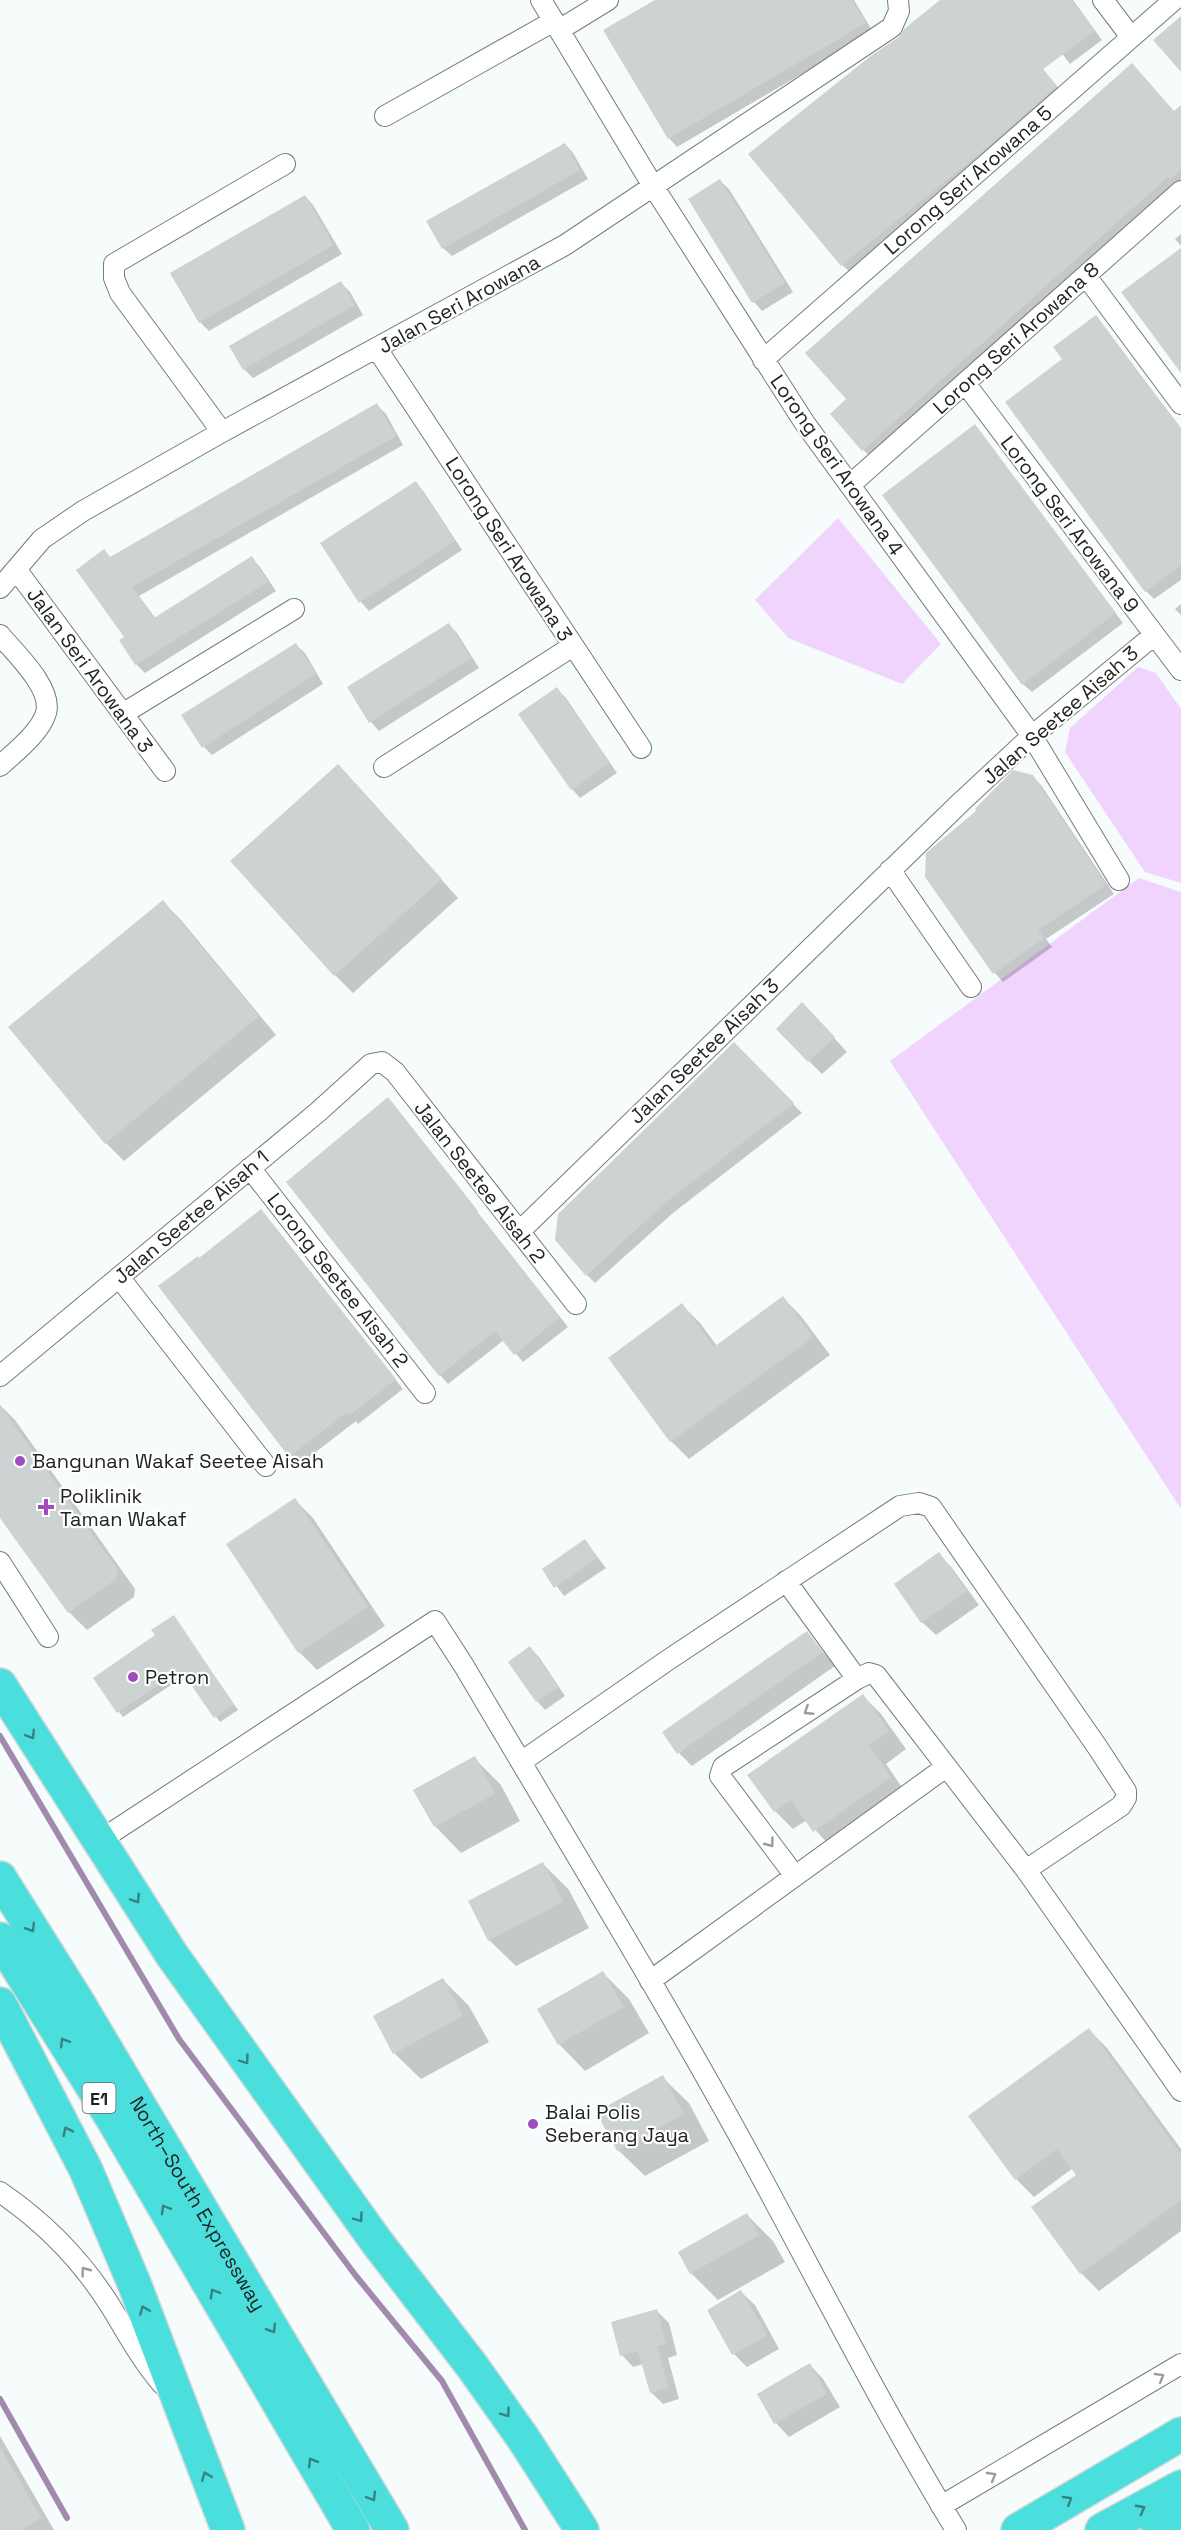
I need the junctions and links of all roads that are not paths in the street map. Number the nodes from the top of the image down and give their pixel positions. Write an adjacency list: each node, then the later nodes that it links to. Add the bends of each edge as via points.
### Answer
1 (541, 0): 6 (street, Lorong Seri Arowana 4)
2 (608, 0): 6 (street)
3 (898, 0): 10 (street, Jalan Seri Arowana, via 899,11 892,27)
4 (1103, 0): 7 (street)
5 (1173, 0): 7 (street, Lorong Seri Arowana 5)
6 (556, 25): 8 (street); 10 (street, Lorong Seri Arowana 4)
7 (1131, 37): 14 (street, Lorong Seri Arowana 5)
8 (385, 116)
9 (285, 164): 17 (street, via 114,264 120,293)
10 (653, 186): 13 (street, Jalan Seri Arowana, via 565,245); 14 (street, Lorong Seri Arowana 4)
11 (1181, 191): 12 (street, Lorong Seri Arowana 8)
12 (1086, 276): 15 (street, Lorong Seri Arowana 8); 16 (street)
13 (377, 349): 17 (street, Jalan Seri Arowana); 24 (street, Lorong Seri Arowana 3)
14 (763, 360): 18 (street, Lorong Seri Arowana 4)
15 (965, 383): 18 (street, Lorong Seri Arowana 8); 23 (street, Lorong Seri Arowana 9)
16 (1181, 405)
17 (222, 432): 19 (street, Jalan Seri Arowana, via 83,511 42,539)
18 (850, 484): 27 (street, Lorong Seri Arowana 4)
19 (16, 569): 20 (street, Jalan Seri Arowana); 26 (street, Jalan Seri Arowana 3)
20 (0, 588)
21 (294, 609): 26 (street)
22 (0, 635): 29 (street, via 37,679 48,699 39,726)
23 (1153, 636): 25 (street, Lorong Seri Arowana 9); 27 (street, Jalan Seetee Aisah 3)
24 (573, 646): 28 (street, Lorong Seri Arowana 3); 30 (street)
25 (1178, 668)
26 (124, 713): 31 (street, Jalan Seri Arowana 3)
27 (1032, 736): 32 (street, Jalan Seetee Aisah 3); 33 (street, Lorong Seri Arowana 4)
28 (641, 748)
29 (0, 766)
30 (384, 767)
31 (165, 771)
32 (890, 870): 34 (street); 37 (street, Jalan Seetee Aisah 3)
33 (1119, 880)
34 (971, 987)
35 (382, 1062): 36 (street, Jalan Seetee Aisah 1, via 371,1064); 37 (street, Jalan Seetee Aisah 2, via 394,1072)
36 (250, 1168): 38 (street, Jalan Seetee Aisah 1); 41 (street, Lorong Seetee Aisah 2)
37 (519, 1232): 39 (street, Jalan Seetee Aisah 2)
38 (119, 1276): 40 (street, Jalan Seetee Aisah 1); 42 (street)
39 (576, 1304)
40 (0, 1376)
41 (425, 1393)
42 (266, 1466)
43 (0, 1562): 45 (street)
44 (786, 1581): 46 (street); 48 (street); 51 (street, via 900,1506 919,1503 931,1507 1126,1791 1121,1806)
45 (48, 1637)
46 (857, 1679): 49 (street, via 869,1673 876,1675); 52 (street, one-way to 52, via 723,1767 720,1776)
47 (0, 1685): 50 (highway, one-way to 50)
48 (520, 1762): 50 (street, via 435,1621); 55 (street)
49 (946, 1767): 51 (street); 52 (street)
50 (99, 1841): 69 (highway, one-way to 69, via 228,2037 472,2366)
51 (1026, 1870): 57 (street)
52 (795, 1876): 55 (street)
53 (0, 1878): 59 (highway, North–South Expressway / E1, one-way to 59, via 76,1999)
54 (0, 1939): 59 (highway, North–South Expressway / E1, one-way to 54, via 112,2118)
55 (650, 1981): 64 (street)
56 (0, 2004): 61 (highway, one-way to 56, via 86,2170)
57 (1181, 2091)
58 (0, 2192): 61 (street, one-way to 58, via 157,2378 73,2256 39,2222)
59 (208, 2251): 67 (highway, North–South Expressway / E1, one-way to 59); 68 (highway, North–South Expressway / E1, one-way to 68)
60 (1181, 2364): 64 (street, one-way to 60)
61 (180, 2404): 66 (highway, one-way to 61)
62 (1181, 2434): 71 (highway, one-way to 62)
63 (1181, 2487): 72 (highway, one-way to 63)
64 (941, 2506): 70 (street)
65 (1181, 2518): 73 (highway)
66 (228, 2530)
67 (353, 2530)
68 (392, 2530)
69 (582, 2530)
70 (956, 2530)
71 (1018, 2530)
72 (1102, 2530)
73 (1158, 2530)

